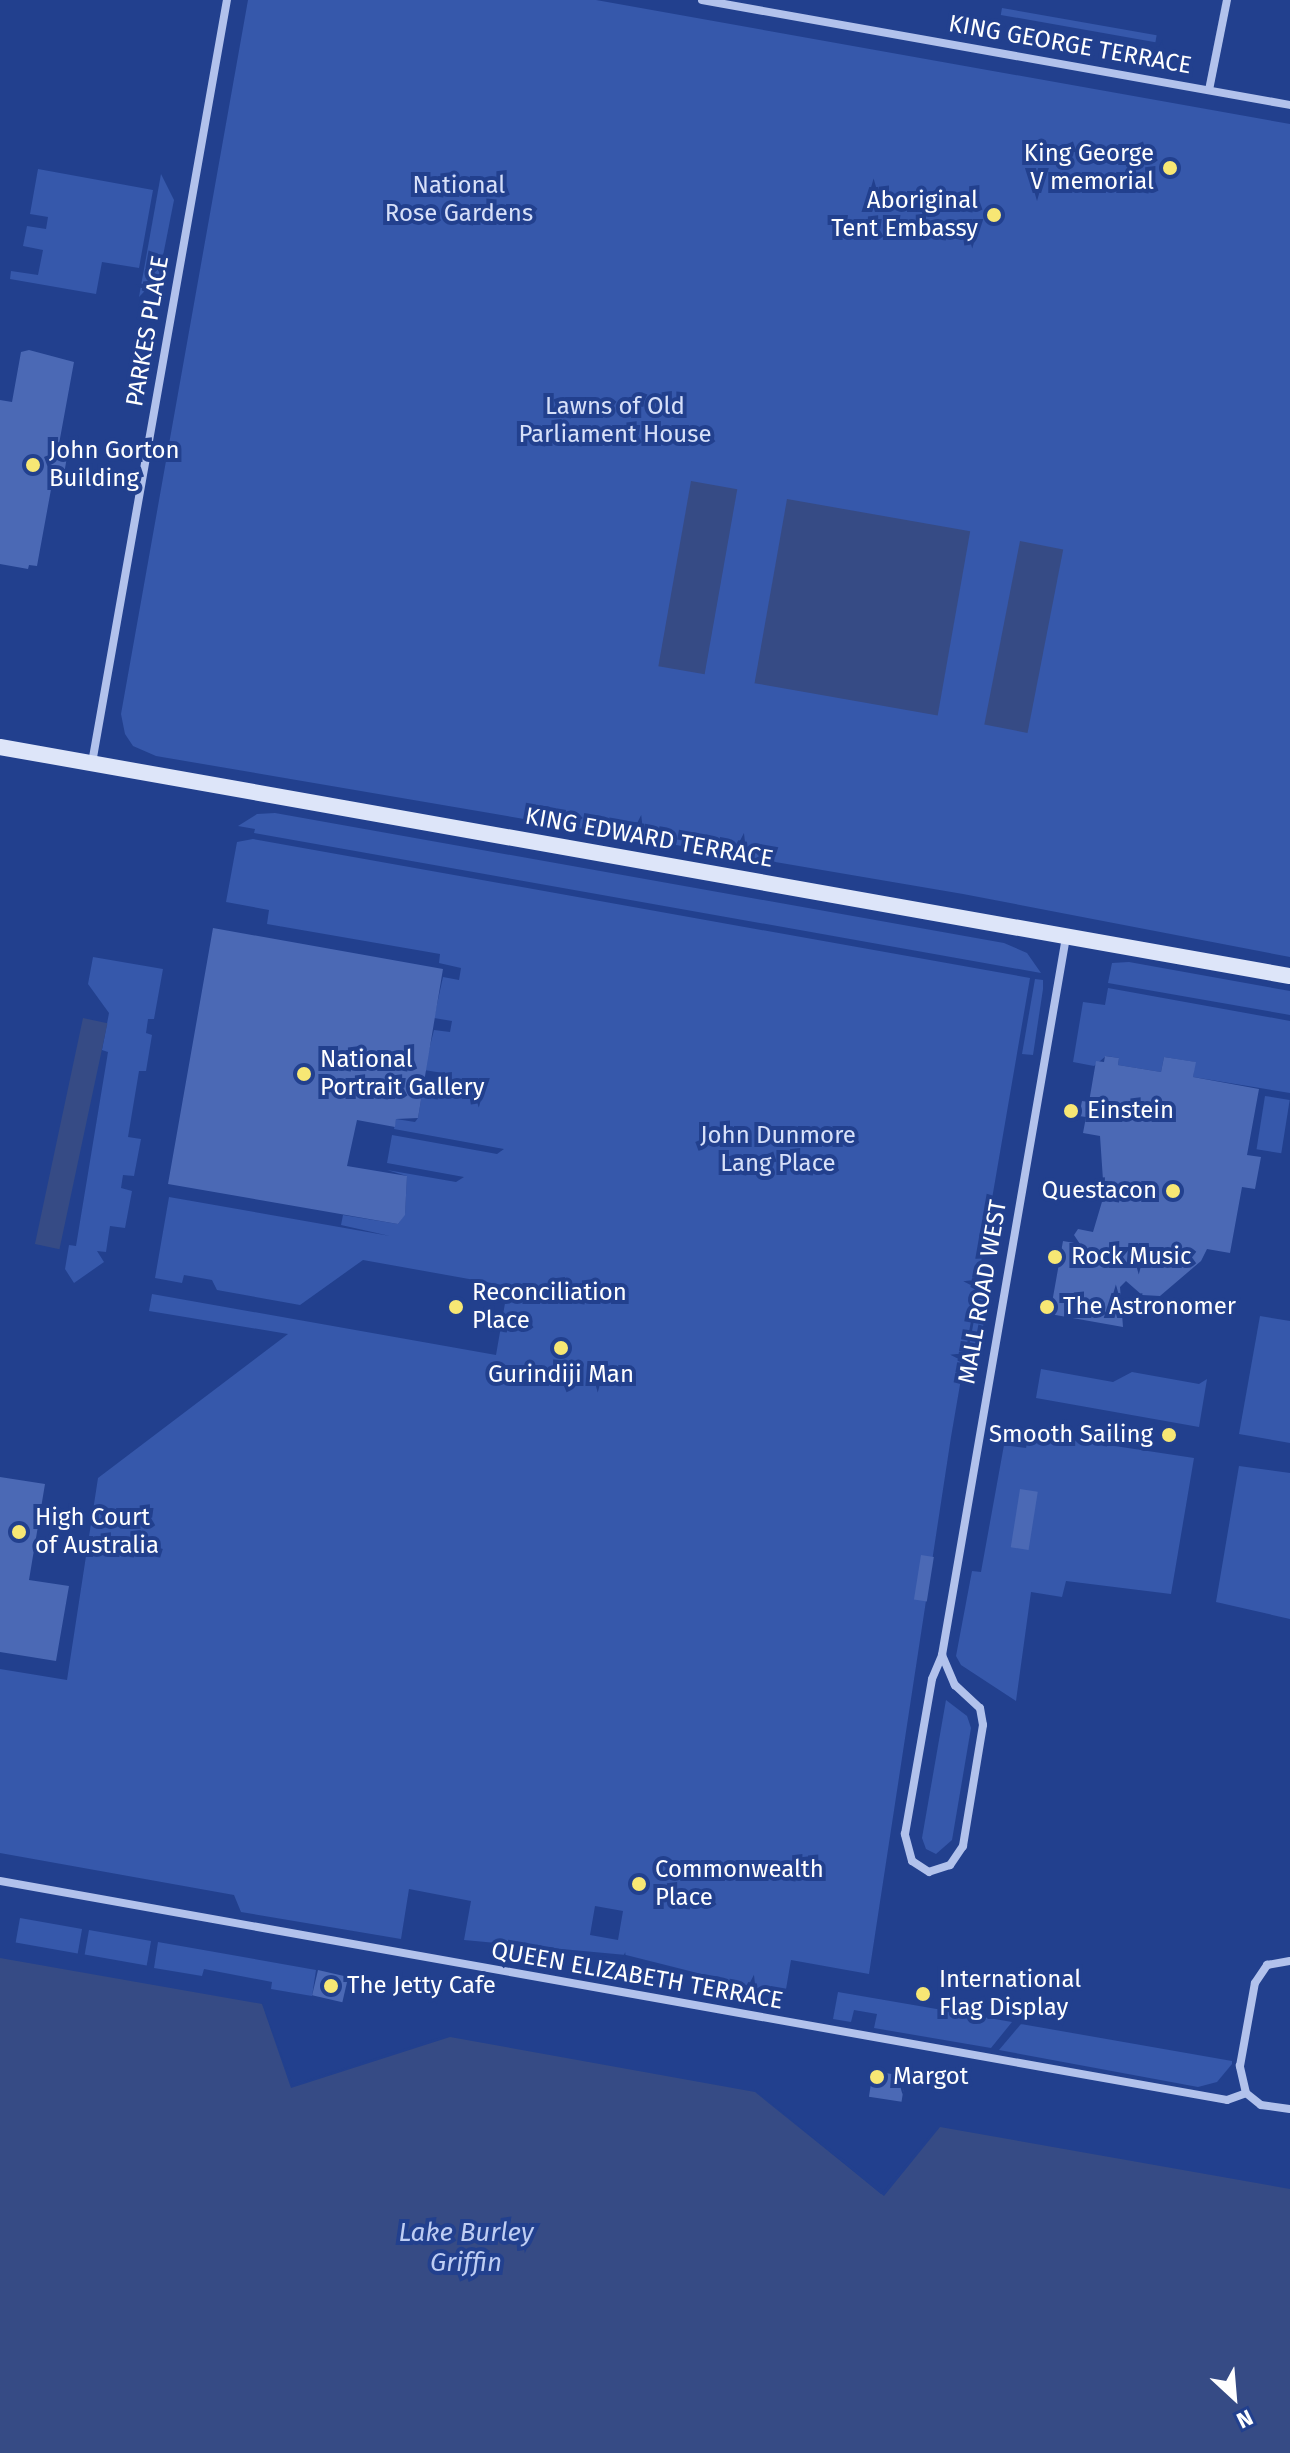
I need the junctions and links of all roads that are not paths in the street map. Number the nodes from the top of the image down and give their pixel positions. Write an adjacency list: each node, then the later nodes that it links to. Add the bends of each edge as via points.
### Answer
1 (227, 0): 8 (street, PARKES PLACE)
2 (702, 0): 3 (street, KING GEORGE TERRACE)
3 (718, 2): 5 (street, KING GEORGE TERRACE)
4 (1226, 3): 5 (street)
5 (1209, 90): 6 (street, KING GEORGE TERRACE)
6 (1290, 105)
7 (0, 747): 8 (main road, KING EDWARD TERRACE)
8 (91, 763): 9 (main road, KING EDWARD TERRACE)
9 (1066, 937): 10 (main road, KING EDWARD TERRACE); 11 (street, MALL ROAD WEST)
10 (1290, 976)
11 (942, 1655): 11 (street, MALL ROAD WEST, via 955,1685 980,1708 983,1725 963,1846 950,1865 929,1872 912,1861 904,1839 932,1679)
12 (0, 1881): 14 (street, QUEEN ELIZABETH TERRACE, via 1227,2100)
13 (1290, 1961): 14 (street, via 1267,1965 1255,1983 1240,2066)
14 (1246, 2093): 15 (street, via 1261,2105)
15 (1290, 2109)

